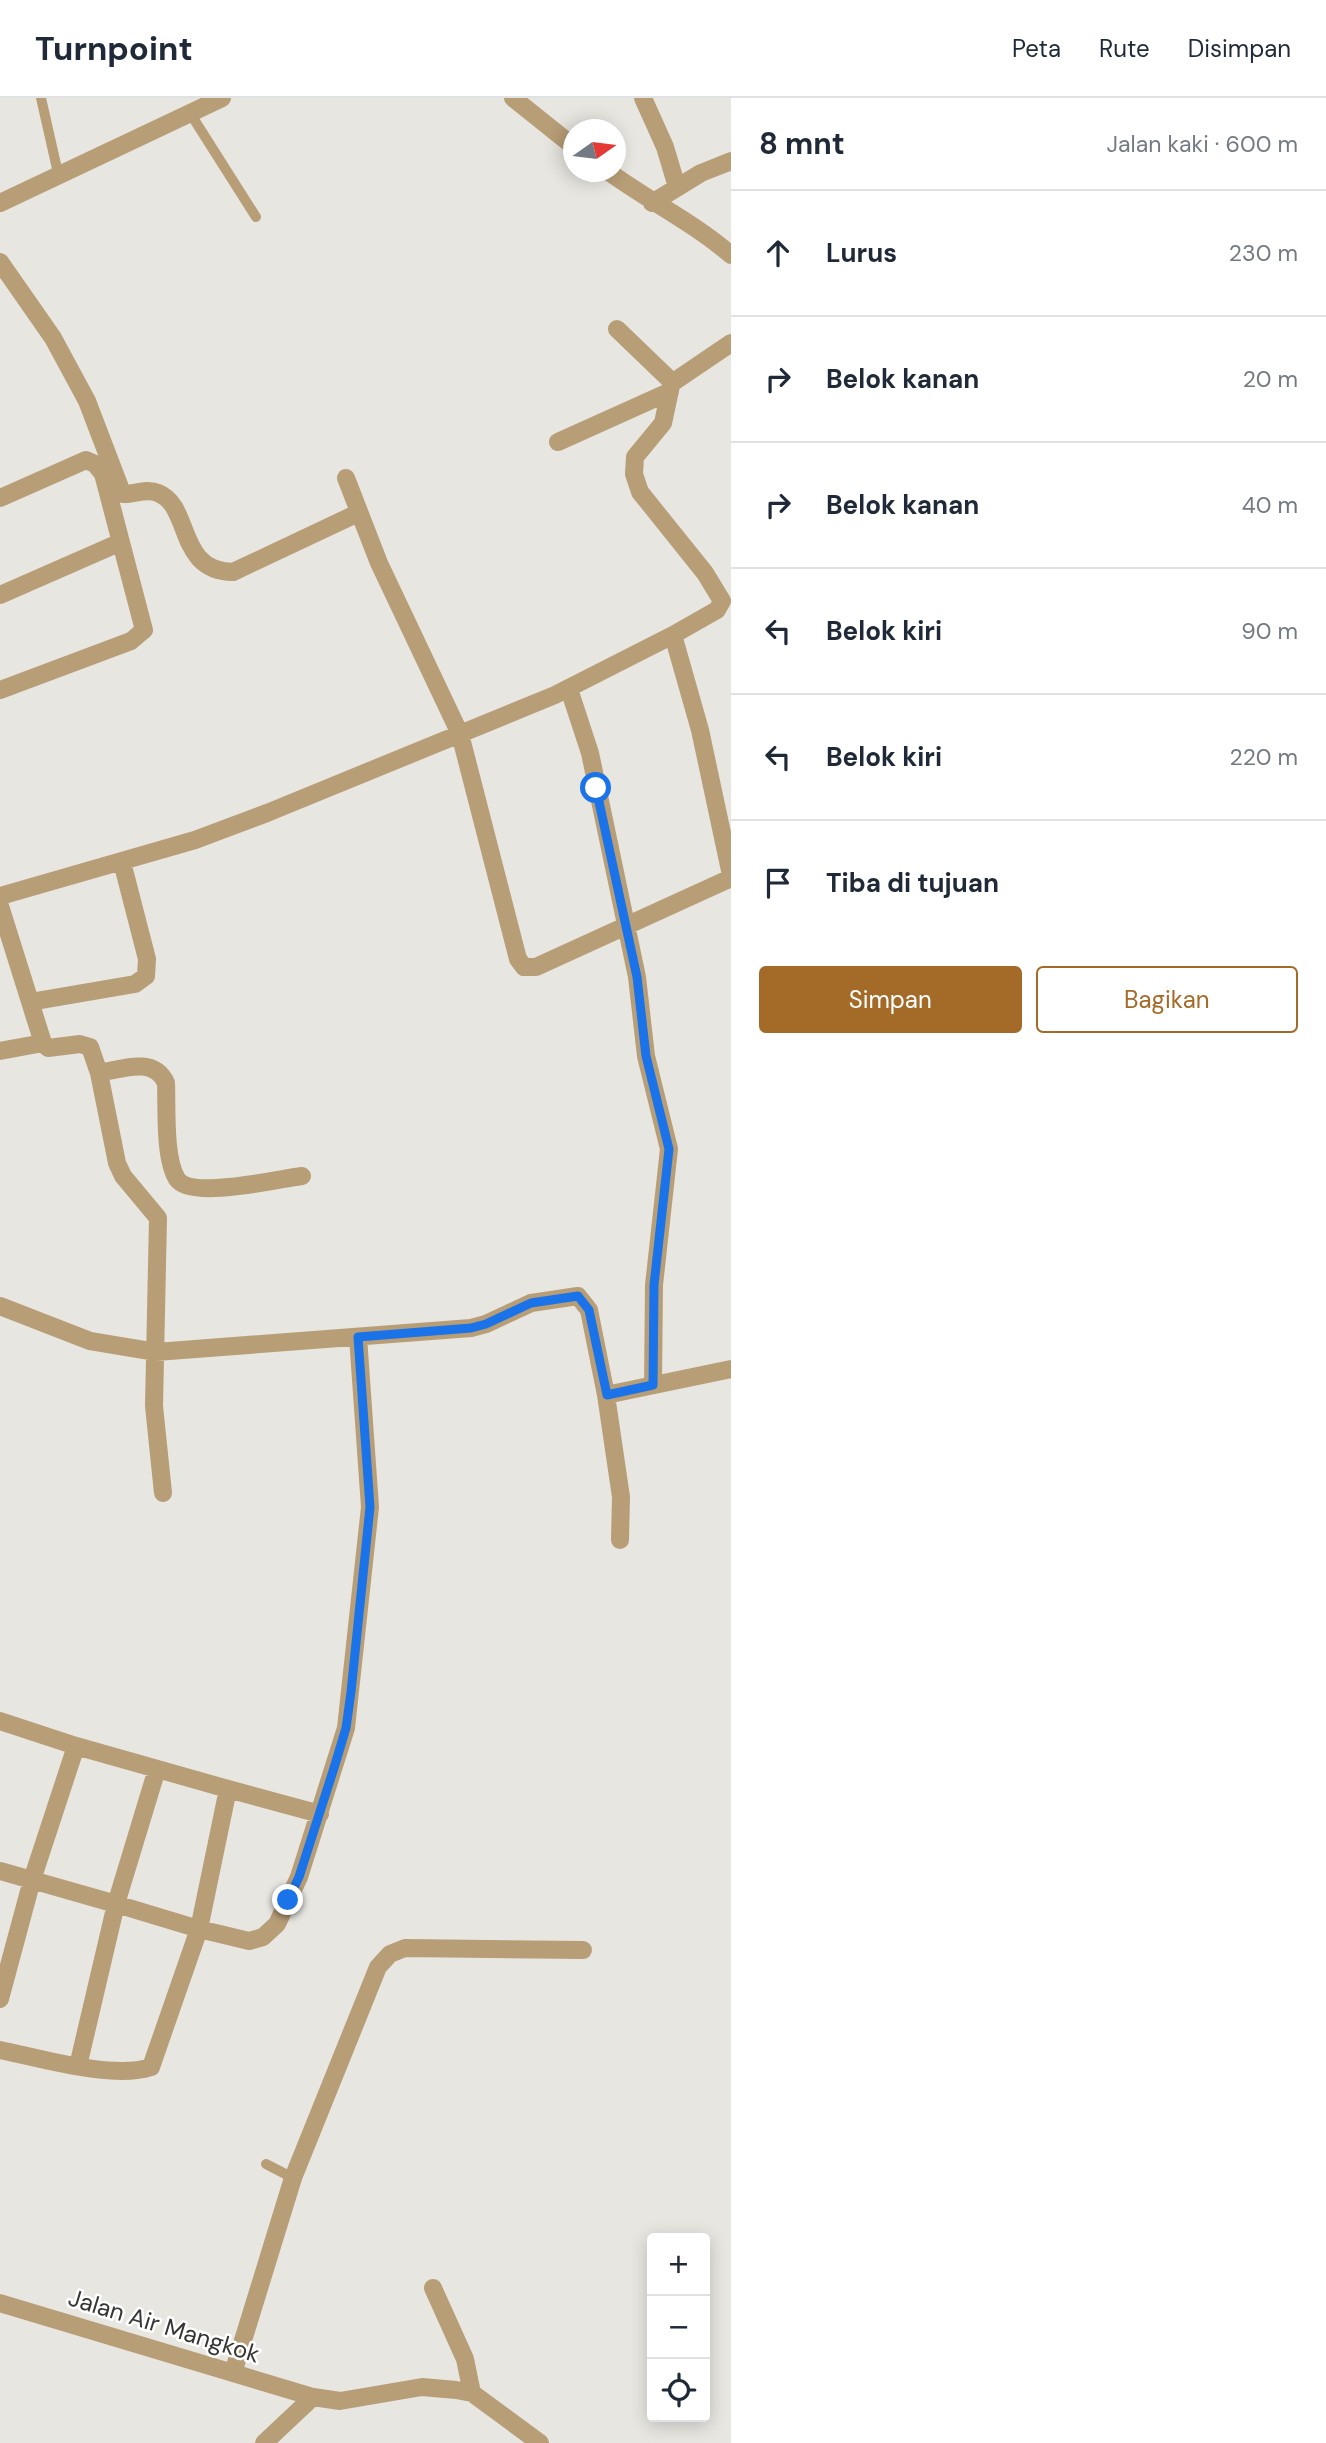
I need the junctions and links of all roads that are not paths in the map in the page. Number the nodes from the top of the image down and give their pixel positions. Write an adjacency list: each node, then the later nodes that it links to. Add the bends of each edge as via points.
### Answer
1 (41, 98): 8 (lane)
2 (222, 98): 5 (street)
3 (513, 98): 6 (street)
4 (643, 98): 10 (street)
5 (190, 113): 8 (street); 13 (lane)
6 (563, 138)
7 (731, 161): 10 (street)
8 (58, 173): 12 (street)
9 (623, 182): 11 (street)
10 (677, 187): 11 (street)
11 (652, 203): 14 (street)
12 (0, 204)
13 (256, 217)
14 (731, 255)
15 (0, 262): 22 (street, via 53,338 87,401 121,490 124,494 158,493 168,500 206,566 233,572)
16 (617, 329): 18 (street)
17 (731, 343): 18 (street)
18 (671, 386): 19 (street); 25 (street, via 663,423 635,457 636,484 722,601 717,610)
19 (558, 442)
20 (346, 478): 22 (street)
21 (0, 498): 23 (street, via 86,460 103,474)
22 (358, 513): 28 (street)
23 (121, 542): 24 (street); 27 (street, via 144,623 140,636)
24 (0, 595)
25 (673, 635): 26 (street); 30 (street, via 697,718)
26 (569, 689): 28 (street); 33 (street, via 590,753)
27 (0, 690)
28 (460, 734): 29 (street, via 267,813); 33 (street, via 518,959 524,967 536,967)
29 (122, 862): 31 (street); 34 (street, via 147,959 146,976 135,984)
30 (731, 877): 33 (street)
31 (0, 895)
32 (0, 906): 34 (street)
33 (627, 928): 43 (street, via 646,1056 669,1149 654,1285)
34 (30, 1002): 35 (street)
35 (43, 1043): 36 (street); 37 (street, via 48,1048 86,1045)
36 (0, 1052)
37 (99, 1073): 38 (street, via 140,1066 161,1072 166,1083 171,1161 186,1187 204,1190); 41 (street, via 122,1176 158,1218)
38 (302, 1176)
39 (0, 1306): 41 (street, via 90,1340)
40 (358, 1337): 41 (street); 44 (street, via 471,1328 531,1303 578,1296 589,1310); 51 (street, via 368,1533 346,1728)
41 (156, 1352): 45 (street, via 154,1406)
42 (731, 1369): 43 (street)
43 (653, 1385): 44 (street)
44 (607, 1395): 46 (street, via 621,1497)
45 (163, 1493)
46 (620, 1540)
47 (0, 1721): 48 (street)
48 (76, 1746): 49 (street); 53 (street)
49 (157, 1769): 50 (street); 54 (street)
50 (228, 1789): 51 (street); 55 (street)
51 (320, 1814): 55 (street, via 277,1924 263,1937 249,1941)
52 (0, 1871): 53 (street)
53 (32, 1880): 54 (street); 57 (street)
54 (116, 1904): 55 (street); 59 (street)
55 (200, 1929): 59 (street, via 151,2067 139,2071)
56 (583, 1950): 61 (street, via 405,1948 390,1954 378,1967)
57 (0, 1999)
58 (0, 2050): 59 (street)
59 (78, 2067)
60 (266, 2164): 61 (lane)
61 (293, 2178): 64 (street)
62 (433, 2288): 65 (street, via 465,2359)
63 (0, 2303): 64 (street, Jalan Air Mangkok)
64 (233, 2373): 66 (street, Jalan Air Mangkok)
65 (472, 2393): 66 (street, Jalan Air Mangkok, via 422,2387 341,2401); 68 (street, Jalan Air Mangkok)
66 (313, 2397): 67 (street)
67 (264, 2443)
68 (540, 2443)

